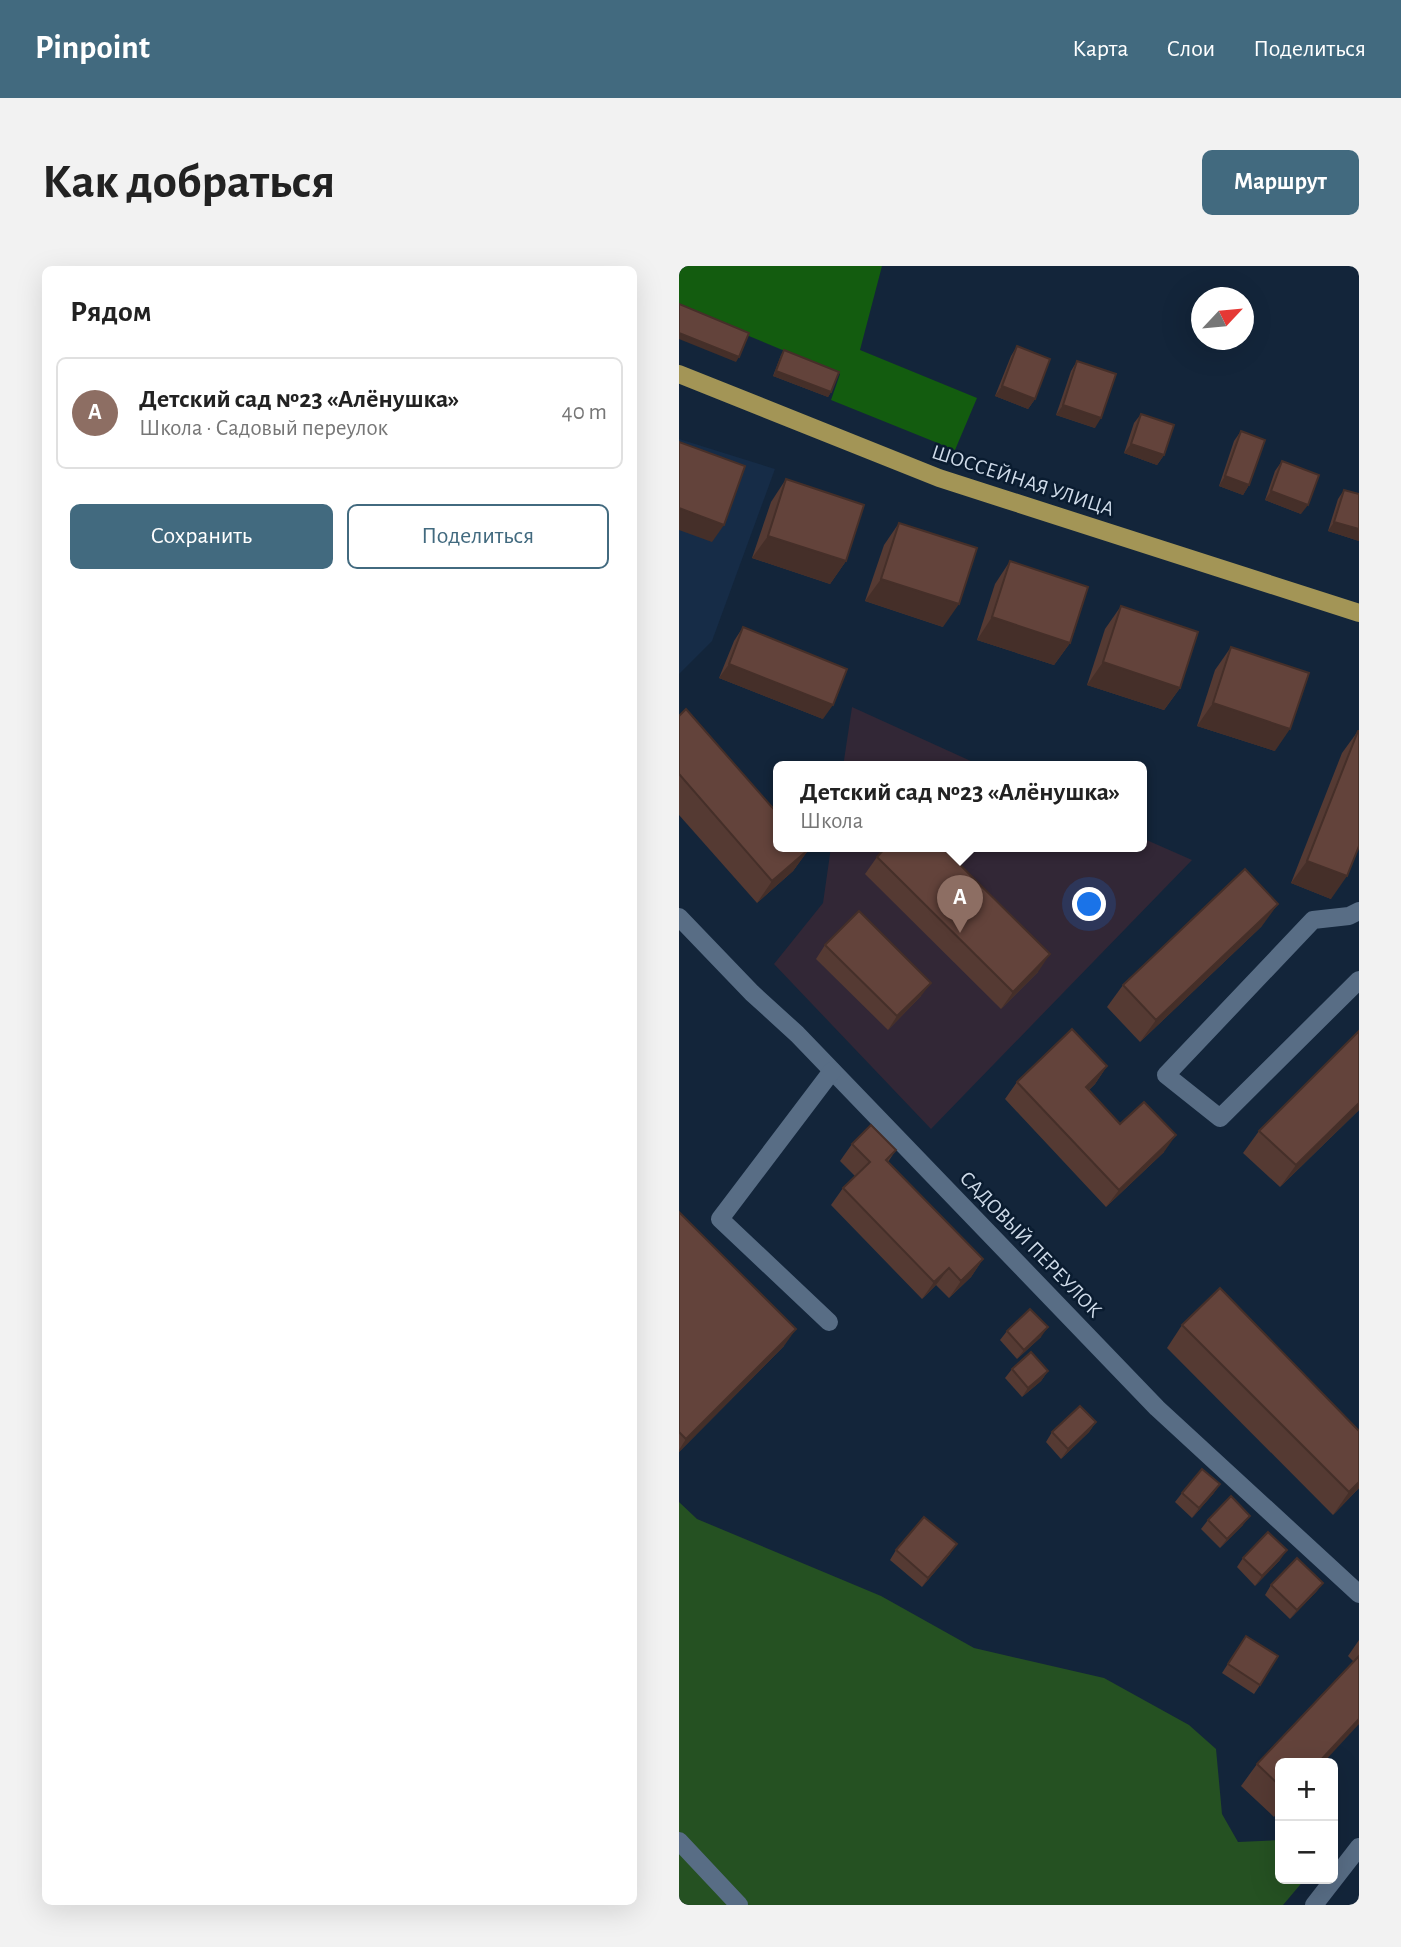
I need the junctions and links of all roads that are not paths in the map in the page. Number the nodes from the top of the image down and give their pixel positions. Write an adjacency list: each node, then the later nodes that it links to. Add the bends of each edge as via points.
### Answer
1 (679, 373): 2 (main road, ШОССЕЙНАЯ УЛИЦА, via 939,478)
2 (1359, 612)
3 (1359, 911): 5 (street, via 1313,920 1166,1075 1220,1118)
4 (679, 917): 6 (street, САДОВЫЙ ПЕРЕУЛОК)
5 (1359, 980)
6 (832, 1071): 7 (street, via 720,1219); 8 (street, САДОВЫЙ ПЕРЕУЛОК, via 1157,1408)
7 (829, 1322)
8 (1359, 1594)
9 (679, 1840): 11 (street)
10 (1359, 1847): 12 (street)
11 (739, 1905)
12 (1314, 1905)

